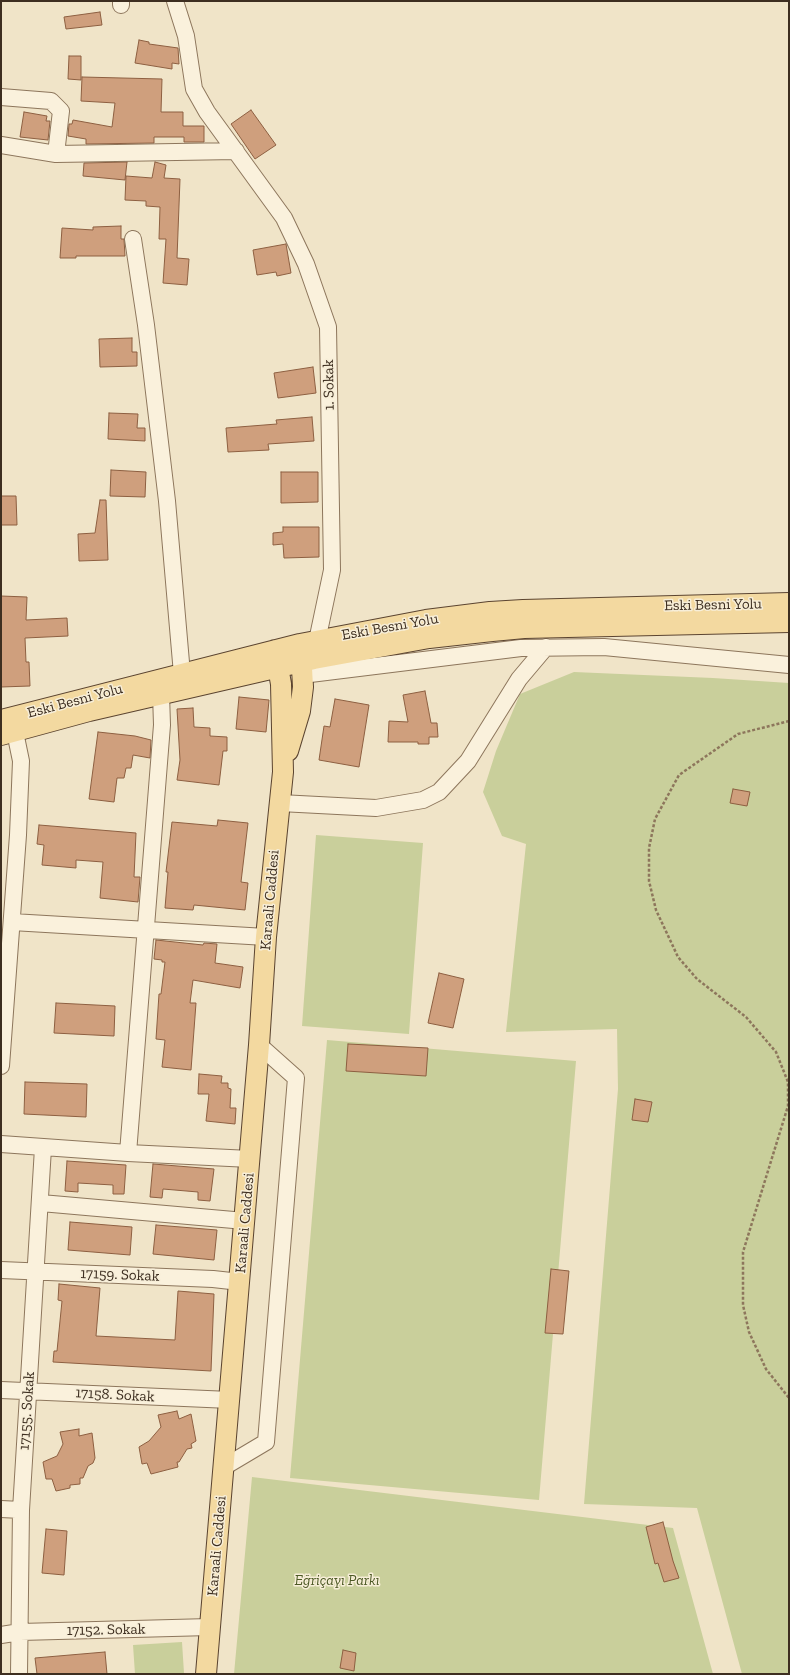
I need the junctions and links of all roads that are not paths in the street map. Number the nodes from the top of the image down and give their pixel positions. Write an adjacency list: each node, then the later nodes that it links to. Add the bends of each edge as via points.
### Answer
1 (175, 1): 4 (street, 1. Sokak, via 186,36 194,89 207,112)
2 (1, 97): 5 (street, via 51,101 61,111)
3 (1, 145): 5 (street)
4 (236, 151): 5 (street); 10 (street, 1. Sokak, via 284,218 306,264 328,327 332,570)
5 (56, 154)
6 (133, 240): 13 (street, via 167,501)
7 (789, 603): 10 (main road, Eski Besni Yolu, via 490,612 426,620)
8 (789, 622): 10 (main road, Eski Besni Yolu, via 492,630)
9 (546, 647): 10 (street); 12 (street, via 604,646); 17 (street, via 519,678 468,761 439,792 423,800 376,808)
10 (305, 656): 11 (main road, Eski Besni Yolu); 16 (main road, via 300,711)
11 (276, 659): 13 (main road, Eski Besni Yolu); 14 (main road, Eski Besni Yolu); 16 (main road, via 281,684)
12 (789, 665)
13 (182, 674): 15 (main road, Eski Besni Yolu)
14 (161, 694): 15 (main road, Eski Besni Yolu); 19 (street, via 162,725)
15 (6, 729): 18 (street, via 21,761)
16 (282, 772): 17 (main road, Karaali Caddesi)
17 (280, 803): 20 (main road, Karaali Caddesi)
18 (12, 922): 19 (street); 22 (street)
19 (145, 930): 20 (street); 25 (street)
20 (266, 937): 21 (main road, Karaali Caddesi)
21 (260, 1045): 26 (main road, Karaali Caddesi); 35 (street, via 296,1078 267,1434 266,1442)
22 (1, 1066)
23 (1, 1144): 24 (street)
24 (43, 1148): 25 (street); 27 (street, 17155. Sokak)
25 (128, 1153): 26 (street)
26 (250, 1159): 28 (main road, Karaali Caddesi)
27 (41, 1202): 28 (street); 30 (street, 17155. Sokak)
28 (245, 1221): 31 (main road, Karaali Caddesi)
29 (1, 1270): 30 (street, 17159. Sokak)
30 (36, 1272): 31 (street, 17159. Sokak); 33 (street, 17155. Sokak)
31 (240, 1282): 34 (main road, Karaali Caddesi)
32 (1, 1390): 33 (street, 17158. Sokak)
33 (28, 1391): 34 (street, 17158. Sokak); 37 (street, 17155. Sokak)
34 (230, 1400): 35 (main road, Karaali Caddesi)
35 (224, 1467): 38 (main road, Karaali Caddesi)
36 (1, 1509): 37 (street)
37 (21, 1510): 39 (street, 17155. Sokak)
38 (210, 1627): 39 (street, 17152. Sokak); 42 (main road, Karaali Caddesi)
39 (20, 1632): 40 (street, 17152. Sokak); 41 (street, 17155. Sokak)
40 (1, 1635)
41 (19, 1674)
42 (206, 1674)

